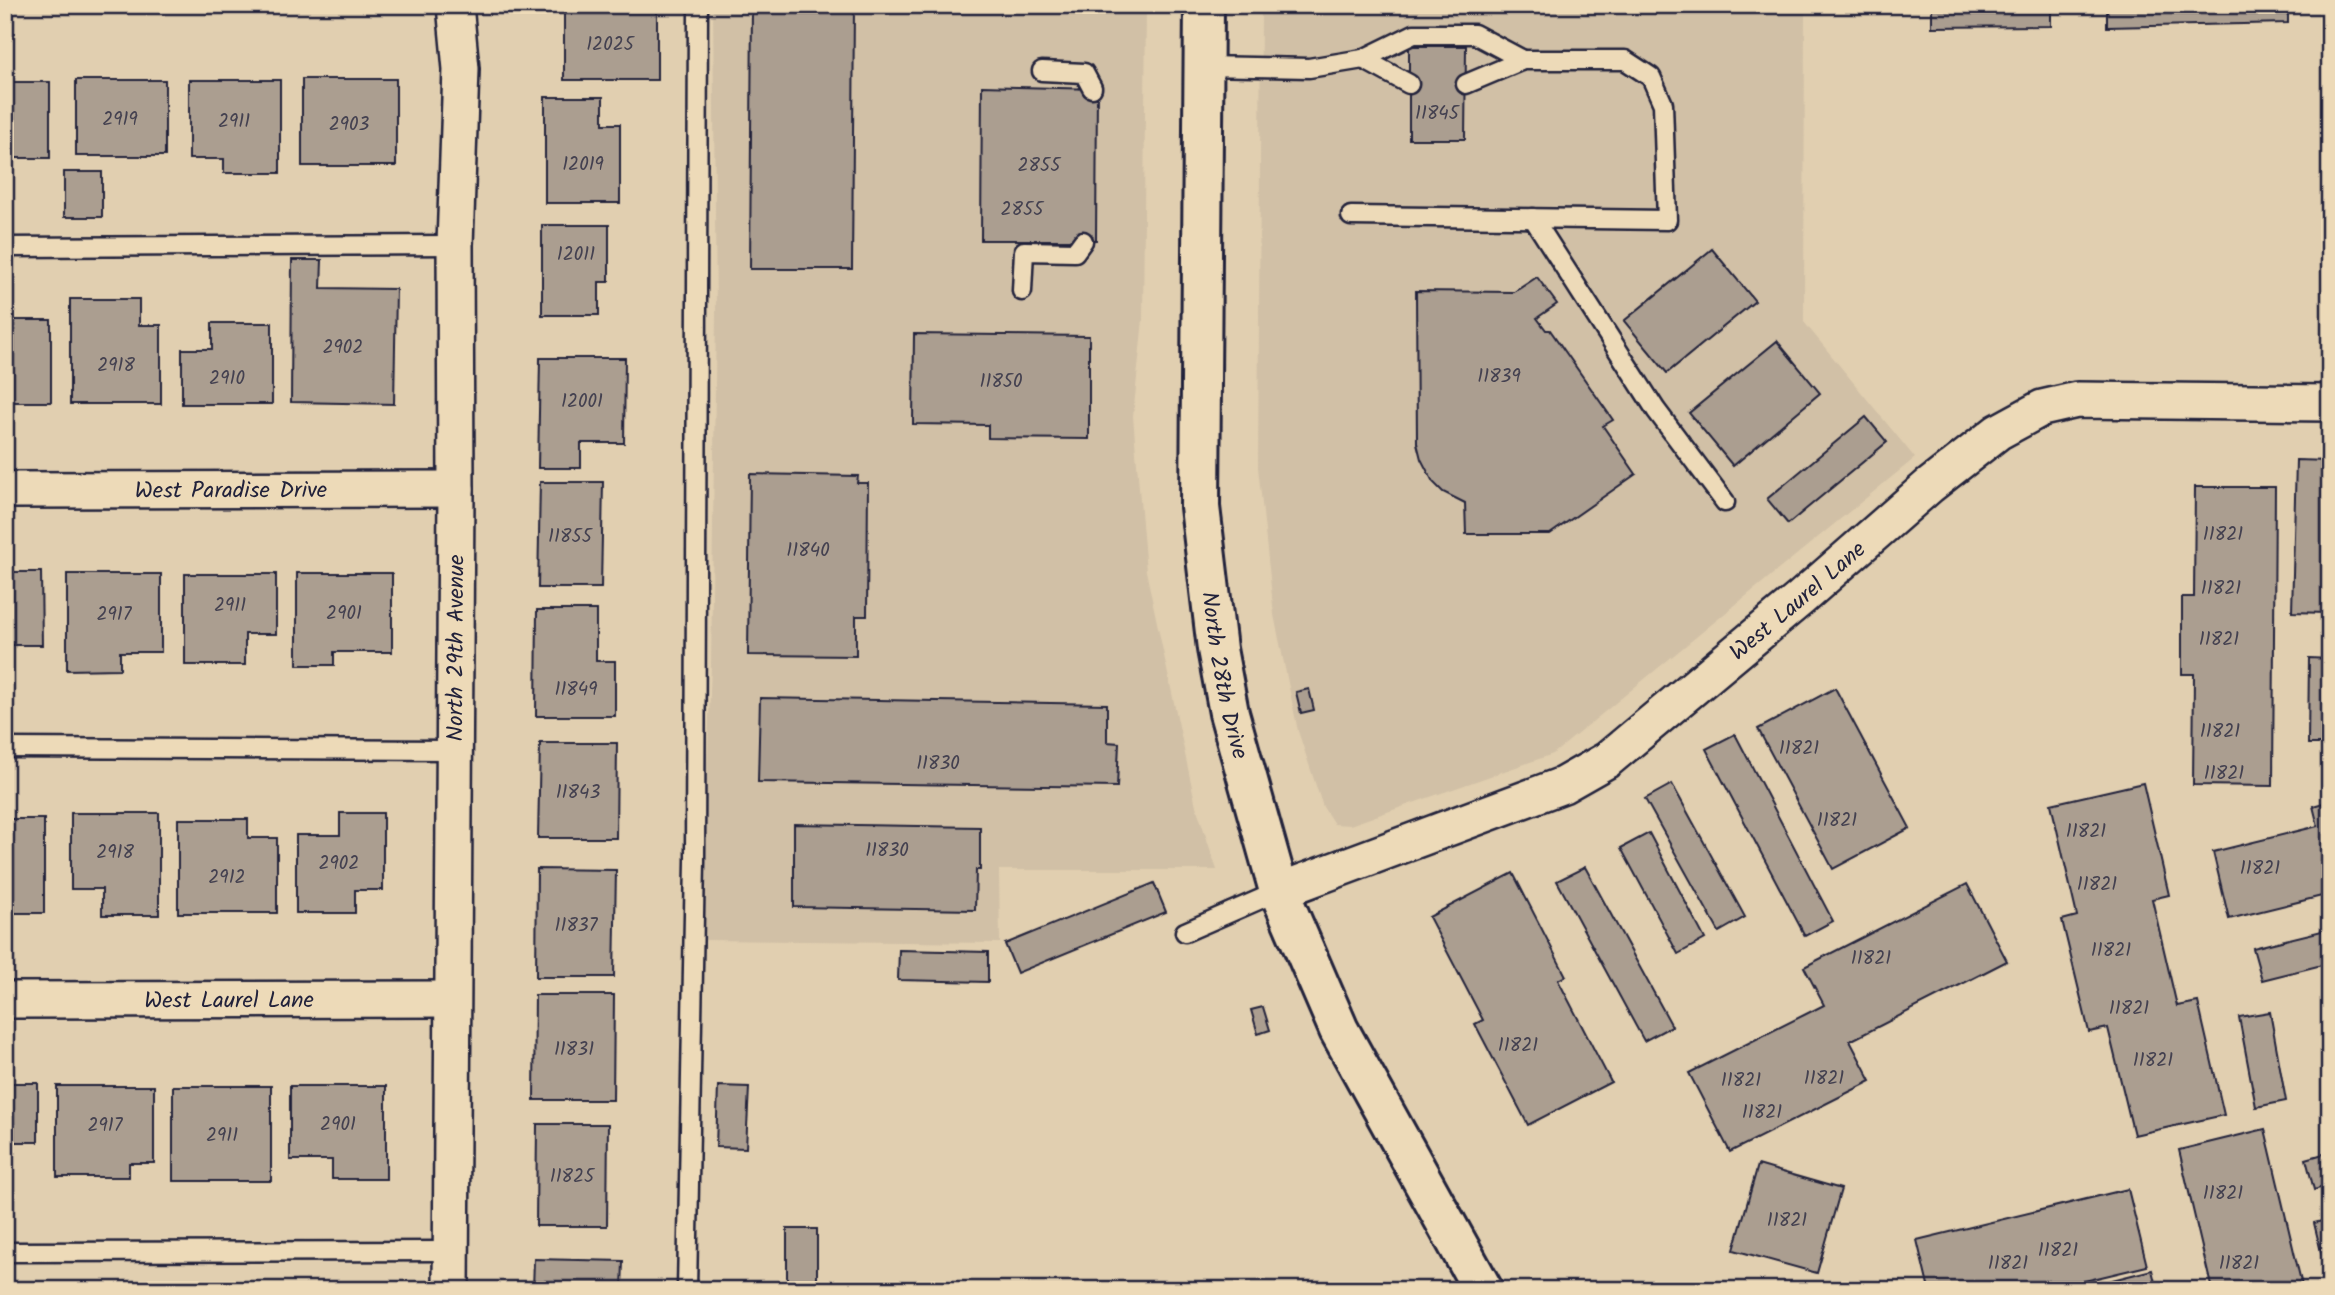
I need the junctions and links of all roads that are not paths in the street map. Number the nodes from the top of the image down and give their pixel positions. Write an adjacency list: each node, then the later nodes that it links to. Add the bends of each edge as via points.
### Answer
1 (455, 5): 14 (street, North 29th Avenue, via 461,69)
2 (698, 5): 30 (lane, via 695,861)
3 (1204, 5): 6 (street, North 28th Drive)
4 (1363, 59): 5 (lane, via 1413,34 1474,34); 6 (lane, via 1309,68); 8 (lane)
5 (1523, 60): 9 (lane); 12 (lane, via 1625,60 1651,77 1663,104 1667,220)
6 (1203, 66): 23 (street, North 28th Drive, via 1199,507 1229,713)
7 (1042, 71): 10 (lane, via 1084,73)
8 (1409, 84)
9 (1466, 84)
10 (1092, 88)
11 (1350, 216): 12 (lane)
12 (1532, 218): 20 (lane, via 1656,410)
13 (1083, 241): 16 (lane, via 1075,252 1024,251)
14 (455, 245): 15 (lane); 18 (street, North 29th Avenue)
15 (5, 247)
16 (1022, 291)
17 (2330, 403): 23 (street, West Laurel Lane, via 2077,401 2042,408 1998,432 1928,486 1608,760 1563,785)
18 (456, 489): 19 (street, West Paradise Drive); 22 (street, North 29th Avenue)
19 (5, 490)
20 (1725, 502)
21 (5, 748): 22 (lane)
22 (453, 750): 25 (street, North 29th Avenue)
23 (1279, 891): 24 (lane); 31 (street, North 28th Drive, via 1339,1030)
24 (1185, 932)
25 (452, 999): 26 (street, West Laurel Lane); 27 (street, North 29th Avenue)
26 (5, 1000)
27 (452, 1251): 28 (lane); 29 (street, North 29th Avenue)
28 (5, 1252)
29 (451, 1290)
30 (687, 1290)
31 (1483, 1290)

